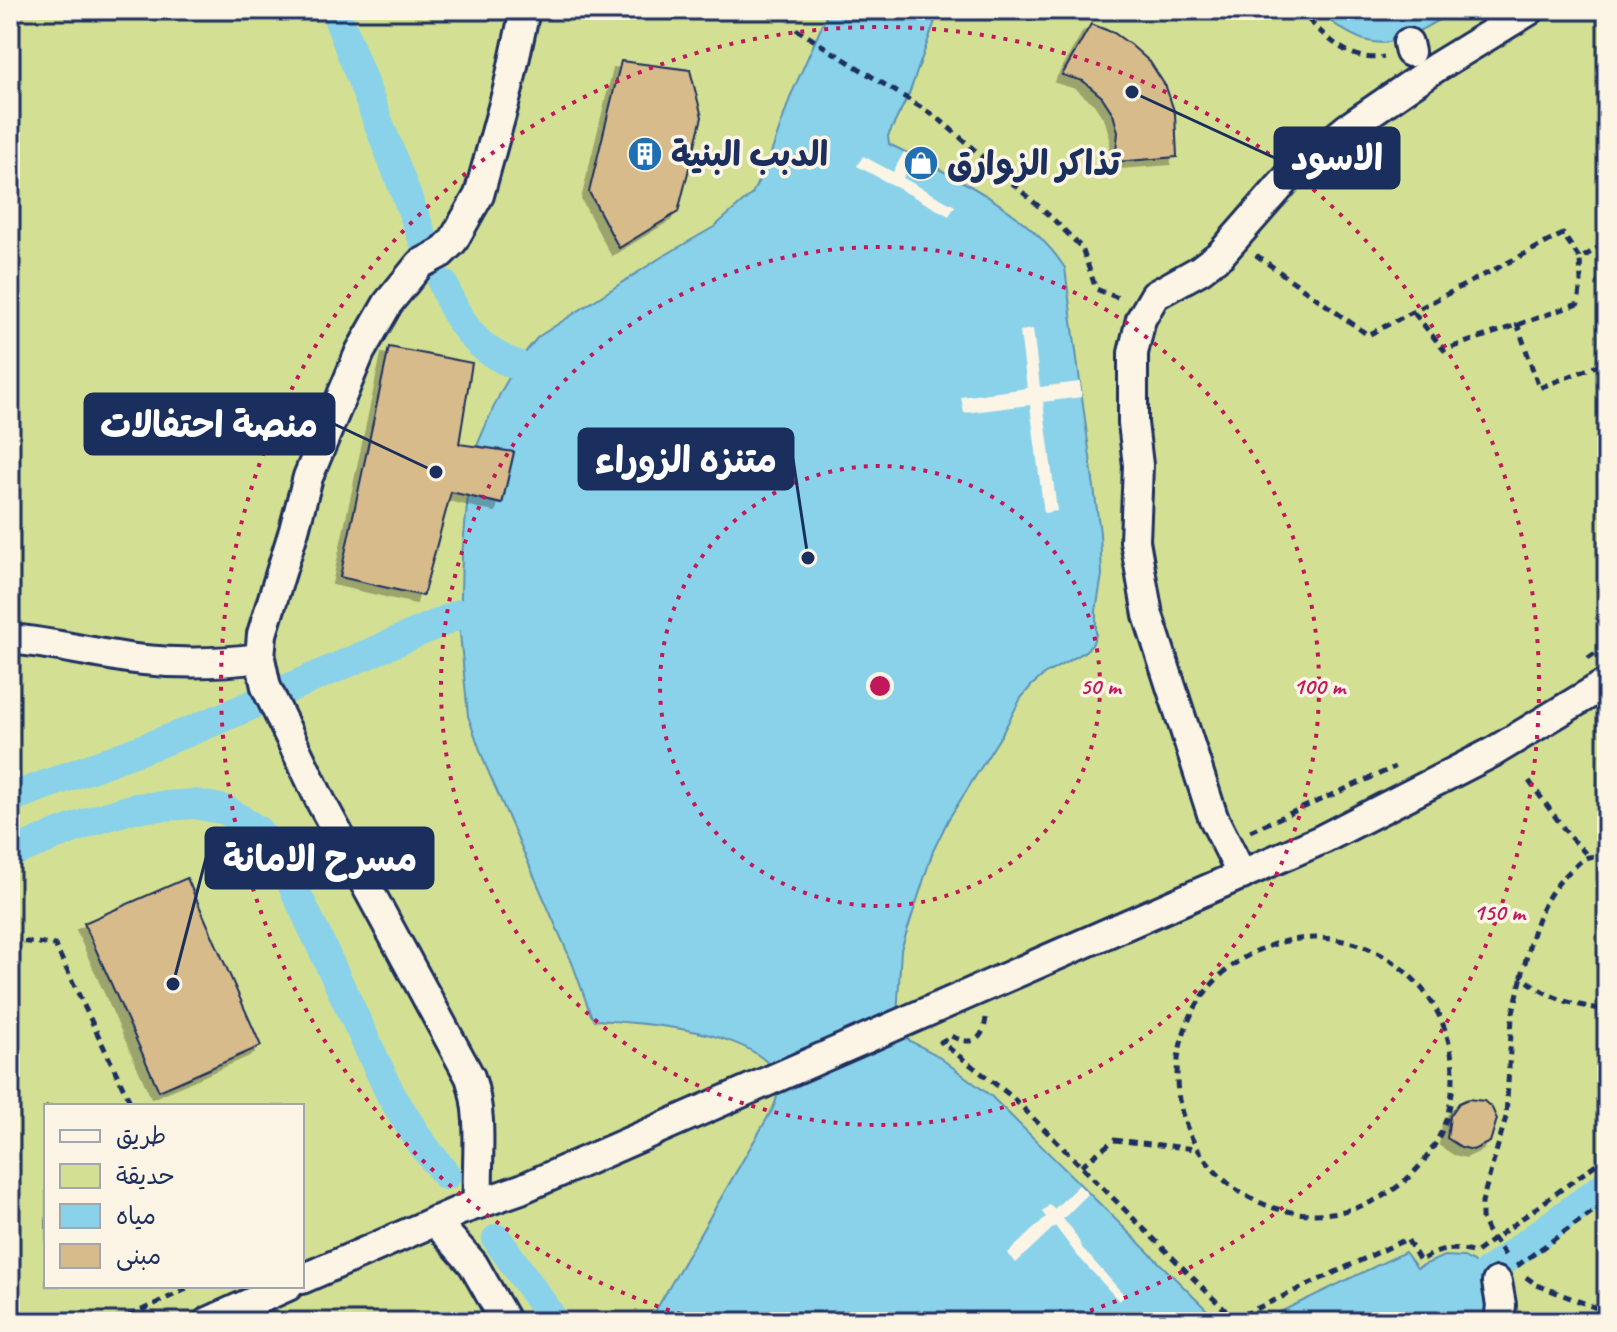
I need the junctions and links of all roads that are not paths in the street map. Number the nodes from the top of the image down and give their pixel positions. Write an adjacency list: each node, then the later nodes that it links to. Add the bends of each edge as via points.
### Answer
1 (525, 10): 4 (street, via 479,195 453,241 420,264 388,303 360,352 308,477 262,634)
2 (1530, 10): 6 (street, via 1349,127 1291,174 1235,240 1200,270 1155,295 1141,319 1133,353 1135,541 1148,615 1186,740)
3 (10, 639): 4 (street, via 141,660 222,663)
4 (260, 658): 7 (street, via 266,687 321,802 470,1077 479,1115)
5 (1607, 683): 6 (street, via 1442,779)
6 (1242, 875): 7 (street)
7 (478, 1204): 8 (street)
8 (435, 1221): 9 (street); 13 (street, via 473,1264)
9 (304, 1278)
10 (1497, 1282): 14 (street)
11 (284, 1288): 12 (street)
12 (208, 1322)
13 (506, 1322)
14 (1499, 1322)

